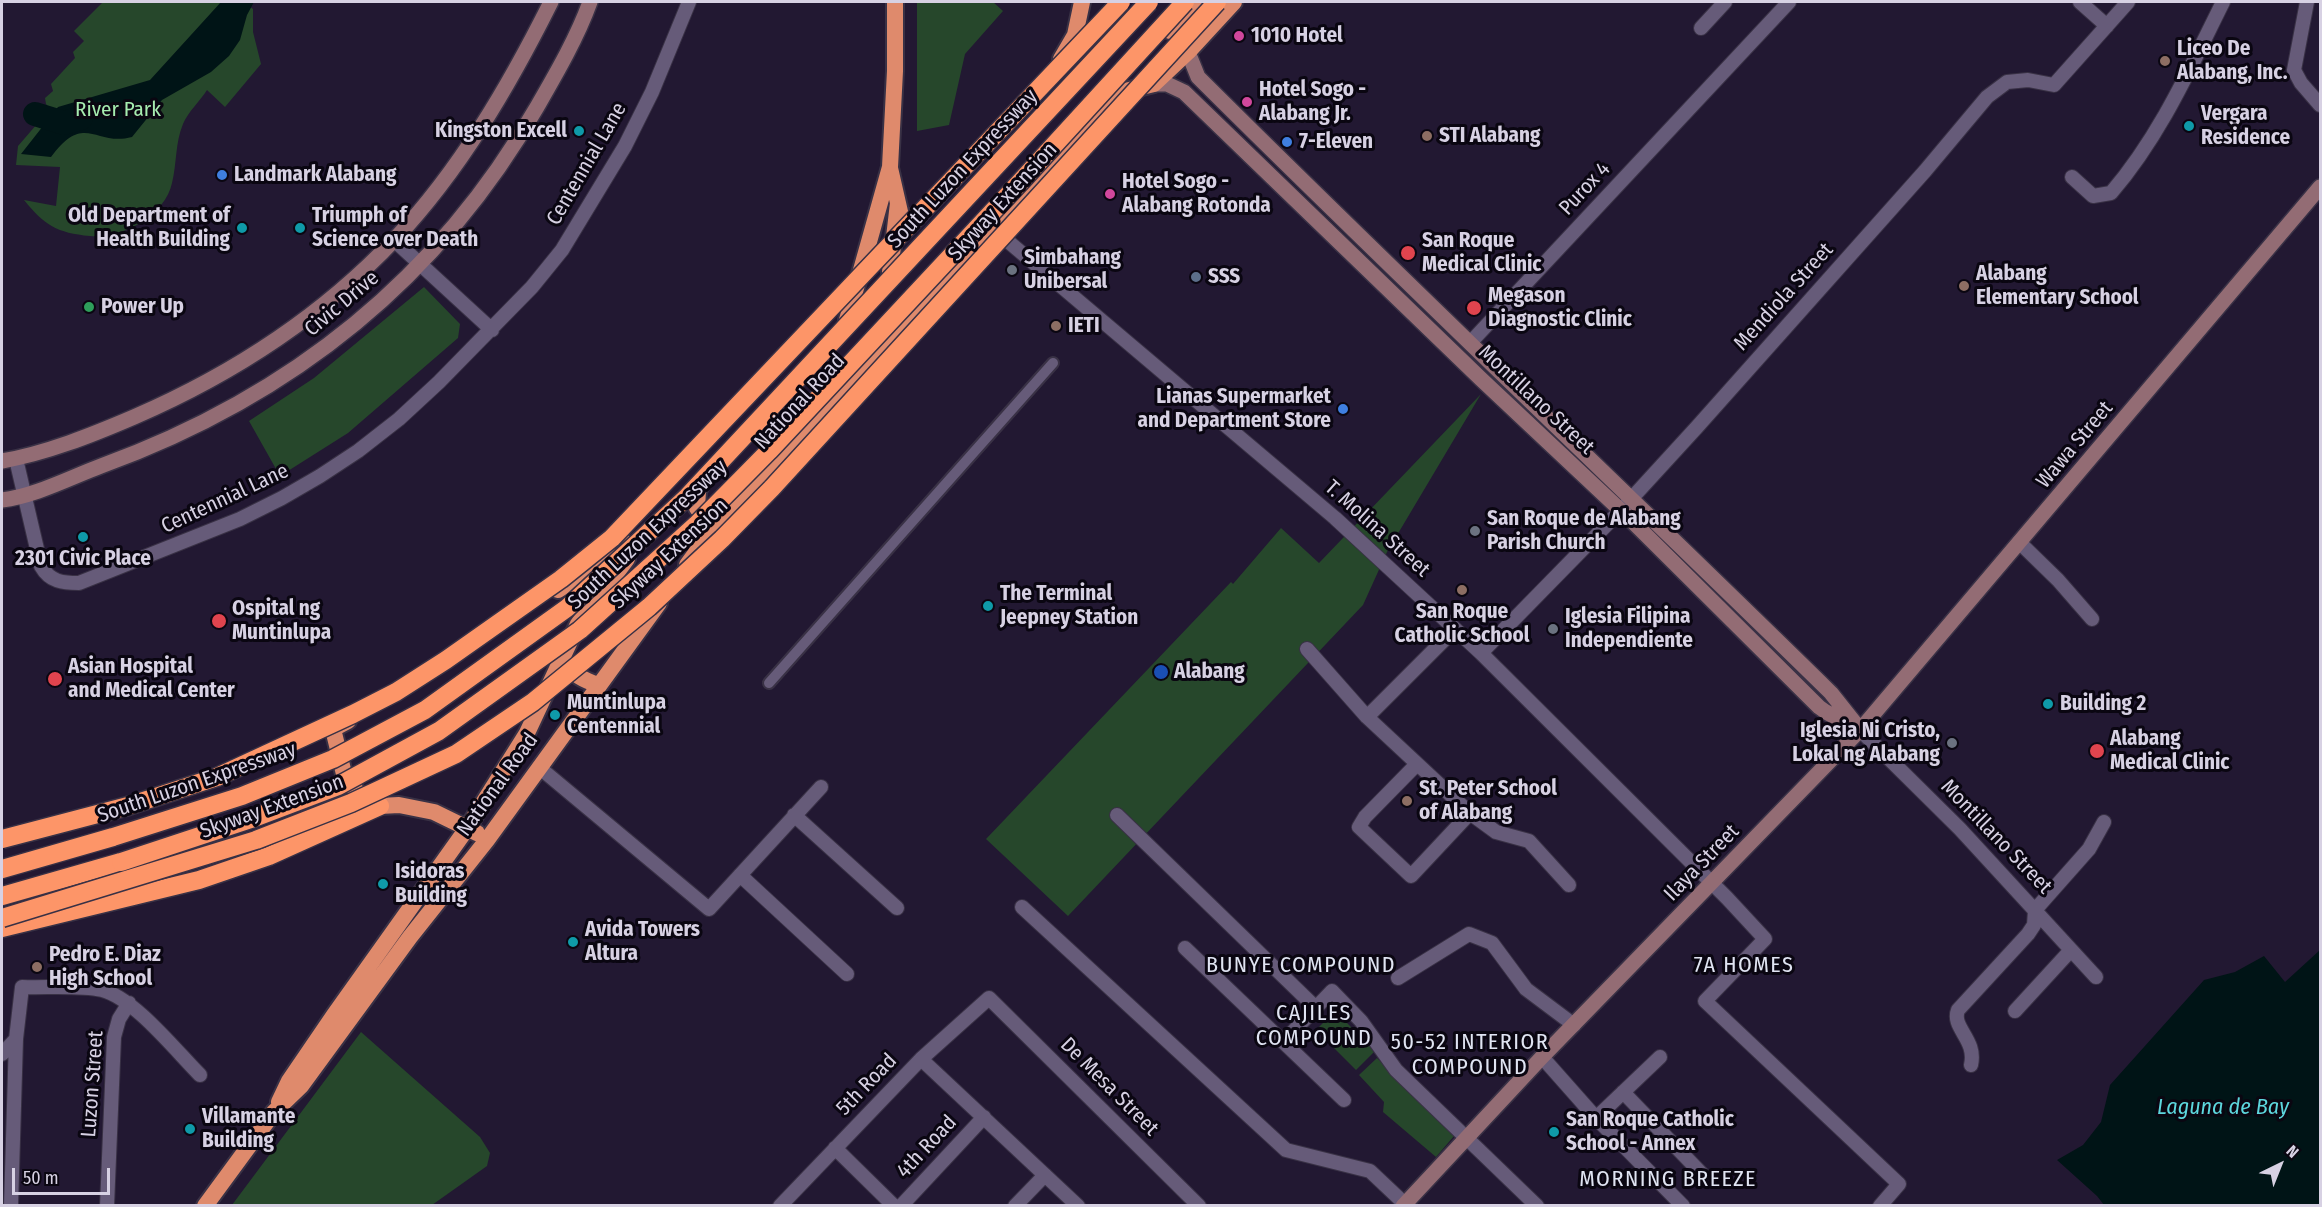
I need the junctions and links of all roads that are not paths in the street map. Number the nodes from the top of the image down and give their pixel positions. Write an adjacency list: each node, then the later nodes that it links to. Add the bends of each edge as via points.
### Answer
1 (551, 2): 33 (main road, Civic Drive, via 491,112 438,187)
2 (590, 2): 34 (main road, Civic Drive, via 552,82 520,136 492,178)
3 (689, 2): 37 (street, Centennial Lane, via 625,146 562,250)
4 (895, 2): 28 (highway)
5 (1082, 2): 31 (highway, via 1075,35 1050,74 908,224 903,225 900,220)
6 (1111, 2): 19 (highway)
7 (1139, 2): 19 (highway, National Road)
8 (1149, 2): 74 (highway, South Luzon Expressway, bridge, via 688,496 567,608 425,710 333,759 242,796)
9 (1185, 2): 79 (highway, South Luzon Expressway, bridge, via 769,451 696,525 580,630 439,731 338,786 121,862)
10 (1198, 2): 25 (highway, National Road, via 1136,67)
11 (1217, 2): 83 (highway, Skyway Extension, bridge, via 772,488 649,607 533,702 456,754 351,803 256,840)
12 (1234, 2): 22 (highway)
13 (1725, 2): 21 (street)
14 (1789, 2): 38 (street, Purox 4)
15 (2080, 2): 20 (street)
16 (2128, 2): 20 (street, Mendiola Street)
17 (2223, 2): 29 (street, via 2174,102 2131,170 2111,193 2093,196)
18 (2307, 2): 27 (street, via 2294,70)
19 (1124, 9): 35 (highway, National Road); 71 (highway, bridge, via 612,538 561,579 446,660 353,714 217,777 128,806)
20 (2107, 26): 48 (street, Mendiola Street, via 2054,85 2028,80 2007,82 1987,98)
21 (1701, 28)
22 (1188, 52): 23 (main road, Montillano Street); 24 (highway)
23 (1198, 77): 26 (main road); 38 (main road, Montillano Street)
24 (1154, 84): 25 (highway); 26 (main road, Montillano Street, via 1167,84)
25 (1121, 92): 32 (highway, National Road)
26 (1184, 92): 40 (main road, Montillano Street)
27 (2320, 105)
28 (890, 167): 31 (highway); 36 (highway)
29 (2072, 177)
30 (2320, 188): 50 (main road, Wawa Street)
31 (898, 203): 35 (highway)
32 (993, 229): 49 (highway, National Road); 52 (street, T. Molina Street, via 1335,518)
33 (394, 240): 34 (street); 43 (main road, Civic Drive, via 305,319 201,386 107,429)
34 (422, 263): 37 (street); 45 (main road, Civic Drive, via 375,307 297,368 218,416)
35 (890, 272): 36 (highway, National Road)
36 (847, 320): 44 (highway, National Road)
37 (492, 330): 45 (street, Centennial Lane, via 399,419 320,476 240,519 89,581 57,581 48,576 38,559)
38 (1474, 346): 40 (main road); 41 (main road, Montillano Street)
39 (1053, 363): 56 (street)
40 (1465, 364): 42 (main road, Montillano Street)
41 (1493, 365): 42 (main road); 48 (main road, Montillano Street)
42 (1481, 379): 48 (main road, Montillano Street)
43 (9, 460): 45 (street, Centennial Lane)
44 (712, 463): 46 (highway, National Road); 49 (highway, via 698,491 697,508)
45 (24, 495): 47 (main road, Civic Drive)
46 (680, 495): 55 (highway, National Road, via 579,624); 59 (highway, via 608,558 450,665)
47 (2, 500)
48 (1626, 504): 54 (street, Mendiola Street); 60 (main road, Montillano Street, via 1819,707)
49 (719, 520): 57 (highway, National Road)
50 (2019, 542): 51 (street); 60 (main road, Wawa Street)
51 (2092, 619)
52 (1455, 629): 54 (street, T. Molina Street); 58 (street)
53 (1307, 649): 58 (street)
54 (1481, 653): 77 (street, T. Molina Street)
55 (563, 658): 57 (highway, via 582,680); 69 (highway, National Road, via 527,733)
56 (769, 683)
57 (598, 685): 62 (highway, National Road)
58 (1367, 717): 61 (street)
59 (333, 729): 64 (highway, via 345,778 367,803); 70 (highway, via 237,767)
60 (1860, 730): 77 (main road, Ilaya Street); 82 (street, Montillano Street)
61 (1417, 764): 65 (street); 65 (street, via 1359,827 1394,862 1411,876)
62 (540, 768): 72 (highway, National Road); 76 (street, via 710,909)
63 (821, 786): 66 (street)
64 (380, 806): 69 (highway, via 399,805 434,812); 84 (highway, via 269,856 199,880)
65 (1470, 813): 78 (street, via 1496,832 1529,841)
66 (794, 815): 76 (street); 81 (street)
67 (1118, 815): 92 (street)
68 (2104, 822): 82 (street, via 2089,849)
69 (468, 827): 72 (highway); 105 (highway, National Road, via 289,1081)
70 (2, 831)
71 (2, 839)
72 (487, 840): 105 (highway, National Road, via 396,955 301,1086)
73 (2, 857): 74 (highway)
74 (27, 862): 75 (highway, South Luzon Expressway)
75 (2, 869)
76 (740, 874): 87 (street)
77 (1713, 882): 94 (main road, Ilaya Street); 124 (street, T. Molina Street, via 1765,939 1705,1001 1899,1184)
78 (1569, 885)
79 (2, 896)
80 (1022, 907): 112 (street, via 1287,1150 1370,1171)
81 (897, 908)
82 (2035, 910): 86 (street, Montillano Street); 101 (street, via 2034,925 2028,934 1958,1010 1957,1022 1973,1054)
83 (2, 918)
84 (2, 928)
85 (1185, 948): 96 (street)
86 (2071, 950): 88 (street, Montillano Street); 93 (street)
87 (847, 974)
88 (2096, 977)
89 (1398, 978): 94 (street, via 1469,934 1492,943 1526,988)
90 (989, 998): 100 (street, 5th Road); 121 (street, De Mesa Street)
91 (129, 1004): 95 (street, via 99,990 22,987); 102 (street); 114 (street, Luzon Street, via 114,1037)
92 (1316, 1008): 96 (street); 108 (street, via 1332,991 1361,1021 1395,1070)
93 (2015, 1011)
94 (1574, 1024): 98 (main road, Ilaya Street)
95 (16, 1039): 97 (street); 113 (street)
96 (1284, 1042): 104 (street)
97 (2, 1054)
98 (1542, 1057): 107 (street); 108 (main road, Ilaya Street)
99 (1660, 1057): 103 (street)
100 (921, 1059): 106 (street); 109 (street, 5th Road)
101 (1971, 1065)
102 (200, 1075)
103 (1623, 1092): 107 (street); 110 (street)
104 (1344, 1100)
105 (274, 1112): 115 (highway, National Road)
106 (984, 1117): 111 (street); 118 (street, 4th Road)
107 (1596, 1118): 123 (street)
108 (1467, 1137): 112 (main road, Ilaya Street); 122 (street)
109 (835, 1148): 116 (street, 5th Road); 117 (street)
110 (1702, 1174)
111 (1045, 1175): 119 (street); 120 (street)
112 (1404, 1205)
113 (11, 1206)
114 (107, 1206)
115 (205, 1206)
116 (780, 1206)
117 (894, 1206)
118 (901, 1206)
119 (1015, 1206)
120 (1078, 1206)
121 (1199, 1206)
122 (1537, 1206)
123 (1683, 1206)
124 (1880, 1206)

